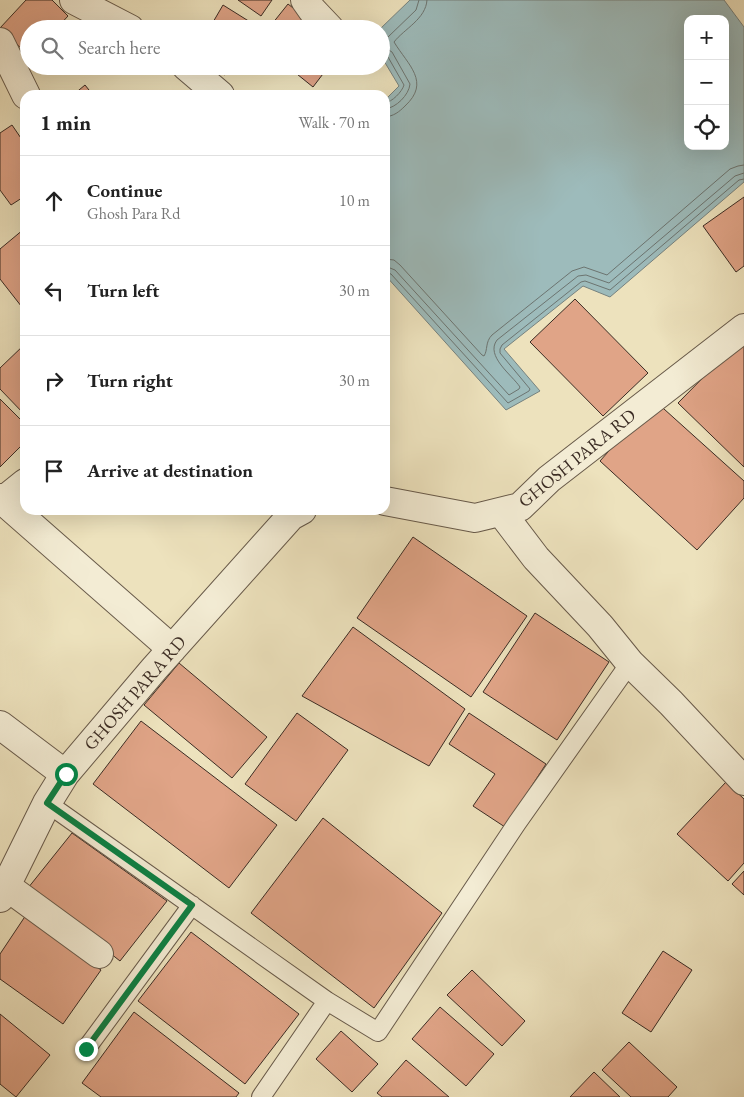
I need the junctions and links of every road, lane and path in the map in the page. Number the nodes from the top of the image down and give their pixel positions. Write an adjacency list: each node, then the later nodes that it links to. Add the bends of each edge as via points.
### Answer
1 (74, 0): 3 (street)
2 (306, 0): 4 (street)
3 (113, 20)
4 (321, 20)
5 (0, 42): 7 (street)
6 (197, 75): 8 (street)
7 (24, 90)
8 (214, 90)
9 (744, 328): 13 (street, GHOSH PARA RD, via 549,479 520,507)
10 (20, 487): 11 (street)
11 (2, 500): 15 (street)
12 (390, 502): 13 (street, GHOSH PARA RD, via 475,518)
13 (500, 512): 16 (street, via 536,558)
14 (293, 515): 15 (street, GHOSH PARA RD)
15 (172, 649): 18 (street, GHOSH PARA RD)
16 (630, 663): 19 (street); 24 (lane, via 517,823 378,1032)
17 (0, 725): 18 (street)
18 (66, 774): 20 (street, GHOSH PARA RD)
19 (744, 781)
20 (47, 803): 21 (street, GHOSH PARA RD); 22 (lane)
21 (3, 892): 23 (street)
22 (192, 905): 24 (lane); 25 (lane)
23 (99, 954)
24 (327, 1001): 26 (lane)
25 (86, 1049)
26 (261, 1097)

